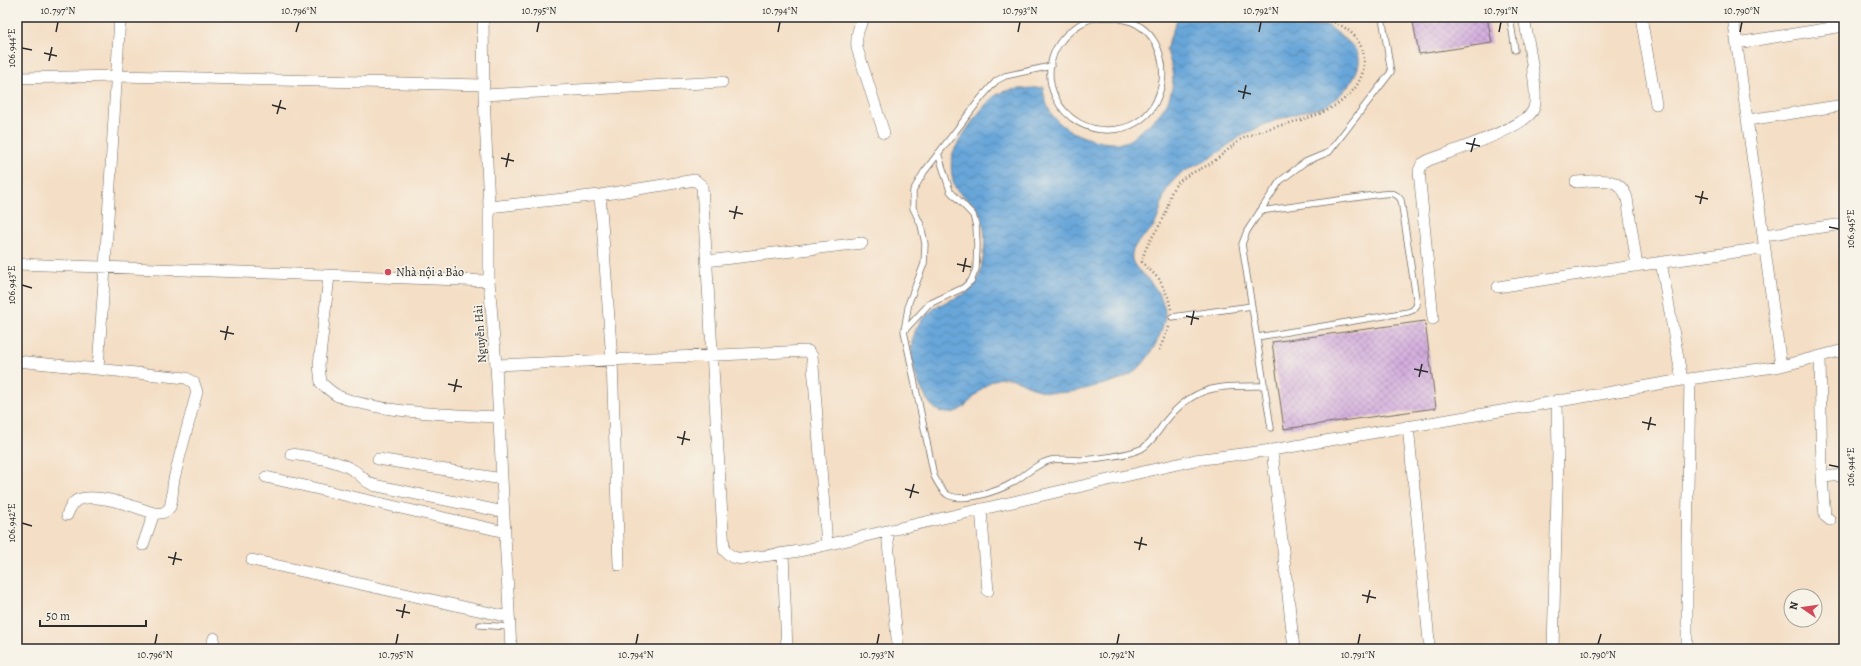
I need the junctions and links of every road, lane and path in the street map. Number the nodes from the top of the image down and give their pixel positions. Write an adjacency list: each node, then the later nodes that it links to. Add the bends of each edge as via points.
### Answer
1 (120, 17): 16 (street)
2 (483, 17): 19 (street, Nguyễn Hải)
3 (865, 17): 23 (street, via 858,28 857,48)
4 (1095, 17): 5 (lane); 15 (lane, via 1079,24 1065,35 1056,49)
5 (1114, 17): 15 (lane, via 1132,22 1148,34 1161,56 1164,68 1162,88 1155,105 1142,119 1125,128 1106,131 1087,128 1070,118 1058,103 1051,85)
6 (1310, 17): 42 (path, via 1332,21 1345,27 1361,44 1364,59 1360,79 1344,100 1322,113 1244,138 1175,186 1166,213 1146,248 1142,262 1159,279 1168,297)
7 (1382, 17): 28 (lane, via 1391,72 1330,152 1305,162 1280,181)
8 (1510, 17): 14 (lane)
9 (1524, 17): 43 (street, via 1532,68 1534,109 1528,117 1513,127 1429,160 1422,164 1419,171)
10 (1641, 17): 20 (street)
11 (1733, 17): 13 (street)
12 (1844, 26): 13 (street)
13 (1737, 43): 22 (street)
14 (1515, 50)
15 (1051, 66): 24 (lane, via 1005,76 996,81)
16 (117, 76): 17 (street); 19 (street); 37 (street)
17 (17, 78)
18 (722, 82): 19 (street)
19 (483, 90): 27 (street, Nguyễn Hải)
20 (1656, 104)
21 (1844, 105): 22 (street)
22 (1748, 120): 30 (street)
23 (884, 133)
24 (938, 153): 44 (lane, via 913,191 914,208 925,244 924,264 909,302); 44 (lane, via 950,191 973,215 977,238 976,269 971,281 963,288 929,304)
25 (1576, 182): 36 (street, via 1612,181 1624,189)
26 (600, 195): 27 (street); 33 (street, via 695,180 699,182 702,186); 50 (street)
27 (489, 207): 39 (street, Nguyễn Hải)
28 (1260, 211): 41 (lane, via 1242,244); 45 (lane, via 1390,193 1398,196 1401,200 1417,305 1408,312)
29 (1844, 224): 30 (street)
30 (1764, 235): 32 (street)
31 (862, 243): 33 (street)
32 (1765, 248): 34 (street); 53 (street)
33 (706, 262): 48 (street)
34 (1661, 262): 36 (street); 55 (street)
35 (17, 264): 37 (street)
36 (1637, 266): 40 (street)
37 (105, 268): 38 (street); 54 (street)
38 (329, 276): 39 (street); 58 (street, via 319,365 321,383 336,395 368,405)
39 (489, 281): 52 (street, Nguyễn Hải)
40 (1498, 287)
41 (1252, 306): 42 (lane); 45 (lane)
42 (1172, 317): 46 (path)
43 (1432, 319)
44 (904, 330): 56 (lane, via 934,476 948,495 958,497 978,496 995,491 1012,483 1032,468 1052,460 1087,460 1142,449 1185,400 1201,392 1233,386)
45 (1257, 337): 56 (lane)
46 (1158, 350)
47 (1844, 350): 49 (street)
48 (712, 355): 50 (street); 76 (street, via 802,351 811,353); 77 (street, via 724,550 732,557 742,559)
49 (1820, 357): 53 (street); 66 (street)
50 (612, 360): 52 (street); 79 (street)
51 (17, 361): 54 (street)
52 (496, 365): 58 (street, Nguyễn Hải)
53 (1782, 366): 55 (street)
54 (98, 368): 70 (street, via 186,378 194,383 197,392 169,508 161,514)
55 (1686, 380): 57 (street); 89 (street)
56 (1265, 386): 60 (lane)
57 (1557, 400): 59 (street); 88 (street)
58 (499, 417): 67 (street, Nguyễn Hải)
59 (1408, 426): 61 (street); 83 (street)
60 (1271, 428)
61 (1272, 450): 68 (street, via 1194,460); 87 (street)
62 (291, 454): 69 (street, via 351,469 373,485)
63 (378, 459): 67 (street)
64 (1844, 475): 66 (street)
65 (266, 477): 73 (street)
66 (1822, 477): 72 (street, via 1825,516)
67 (502, 479): 69 (street, Nguyễn Hải)
68 (981, 509): 74 (street); 80 (street)
69 (504, 512): 73 (street, Nguyễn Hải)
70 (154, 513): 71 (street, via 105,499 86,498 76,500); 75 (street)
71 (67, 515)
72 (1830, 520)
73 (505, 532): 81 (street, Nguyễn Hải)
74 (887, 532): 76 (street); 86 (street)
75 (143, 545)
76 (827, 545): 77 (street)
77 (783, 554): 85 (street)
78 (252, 560): 81 (street)
79 (619, 565)
80 (988, 591)
81 (509, 622): 82 (lane); 84 (street, Nguyễn Hải)
82 (480, 625)
83 (1429, 641)
84 (511, 649)
85 (787, 649)
86 (898, 649)
87 (1294, 649)
88 (1553, 649)
89 (1687, 649)

